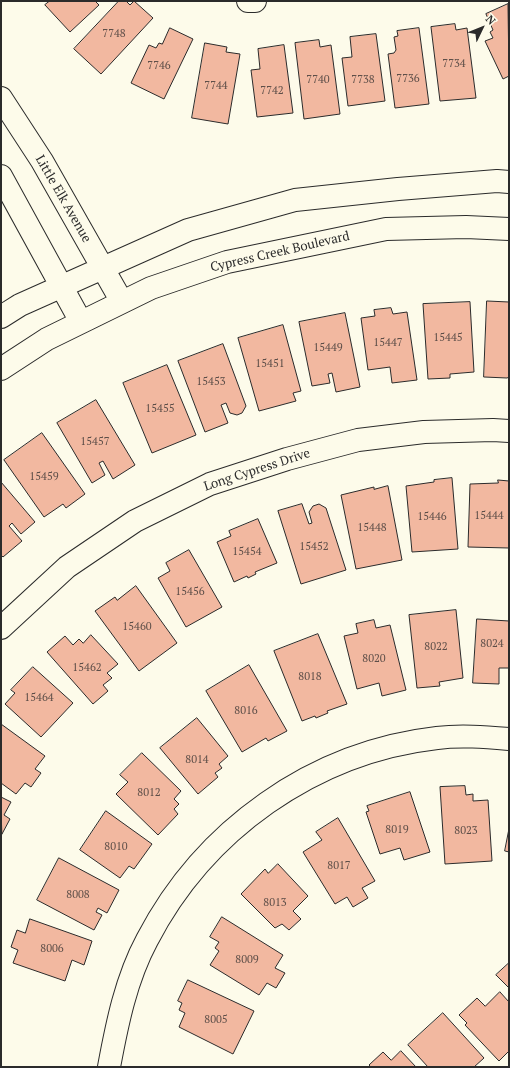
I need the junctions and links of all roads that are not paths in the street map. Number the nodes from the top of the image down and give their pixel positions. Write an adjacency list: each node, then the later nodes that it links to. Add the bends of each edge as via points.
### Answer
1 (248, 1): 2 (street)
2 (255, 1)
3 (1, 98): 7 (street, Little Elk Avenue, via 42,162)
4 (1, 176): 8 (street)
5 (509, 182): 7 (street, via 398,189 295,200 188,230)
6 (509, 229): 9 (street, Cypress Creek Boulevard, via 386,229 227,262 151,288)
7 (102, 268): 8 (street); 9 (street, Little Elk Avenue)
8 (61, 286): 10 (street); 11 (street)
9 (122, 302): 11 (street, Cypress Creek Boulevard)
10 (1, 317)
11 (81, 322): 12 (street, Cypress Creek Boulevard, via 48,339)
12 (1, 369)
13 (509, 431): 14 (street, Long Cypress Drive, via 424,432 358,440 287,459 210,484 136,521 67,567)
14 (1, 628)
15 (509, 739): 16 (street, via 438,737 357,755 322,769 279,793 233,829 188,875 146,941 118,1021)
16 (108, 1067)

